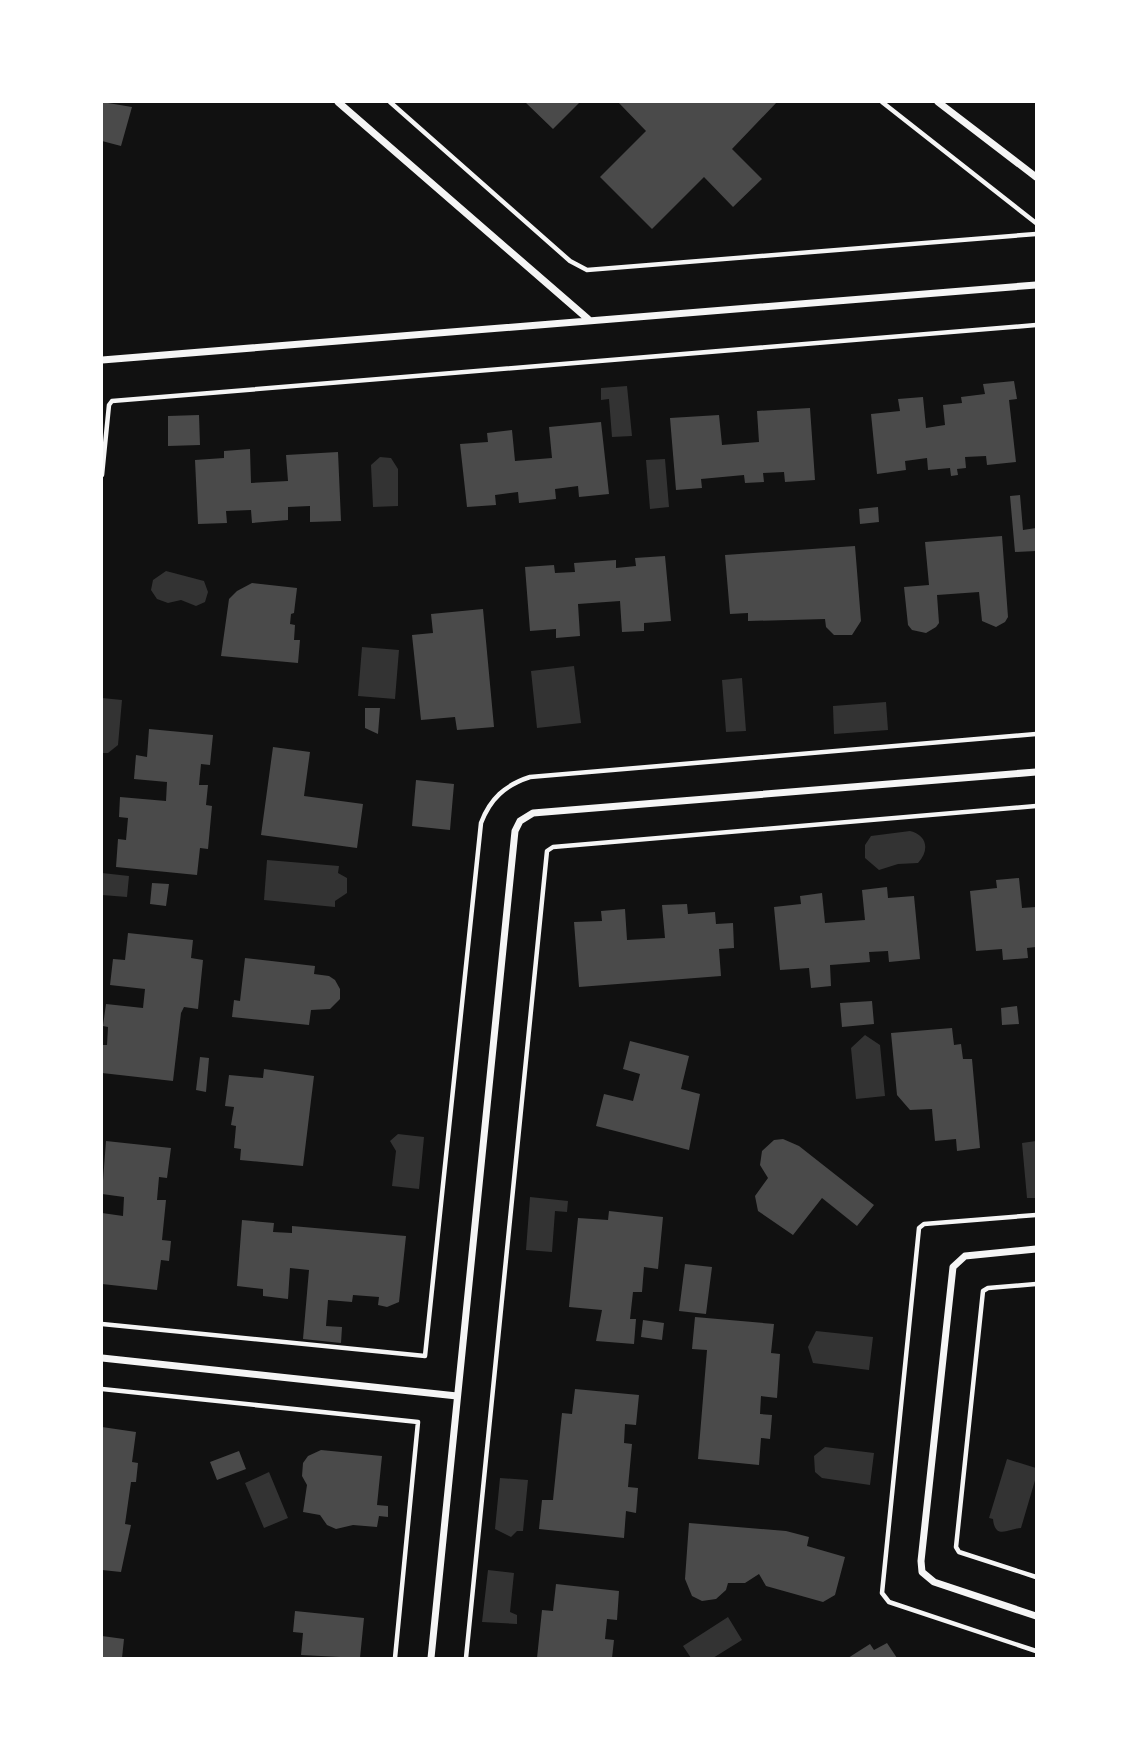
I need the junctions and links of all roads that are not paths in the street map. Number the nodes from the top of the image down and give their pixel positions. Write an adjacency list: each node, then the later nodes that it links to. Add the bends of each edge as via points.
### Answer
1 (338, 102): 5 (street)
2 (938, 102): 3 (street)
3 (1037, 177)
4 (1037, 285): 5 (street)
5 (587, 319): 6 (street)
6 (102, 360)
7 (1037, 772): 10 (street, via 533,813 520,821 515,831)
8 (1037, 1249): 11 (street, via 969,1255 954,1267 920,1562 922,1572 934,1582)
9 (102, 1357): 10 (street)
10 (457, 1396): 12 (street)
11 (1037, 1616)
12 (431, 1658)

